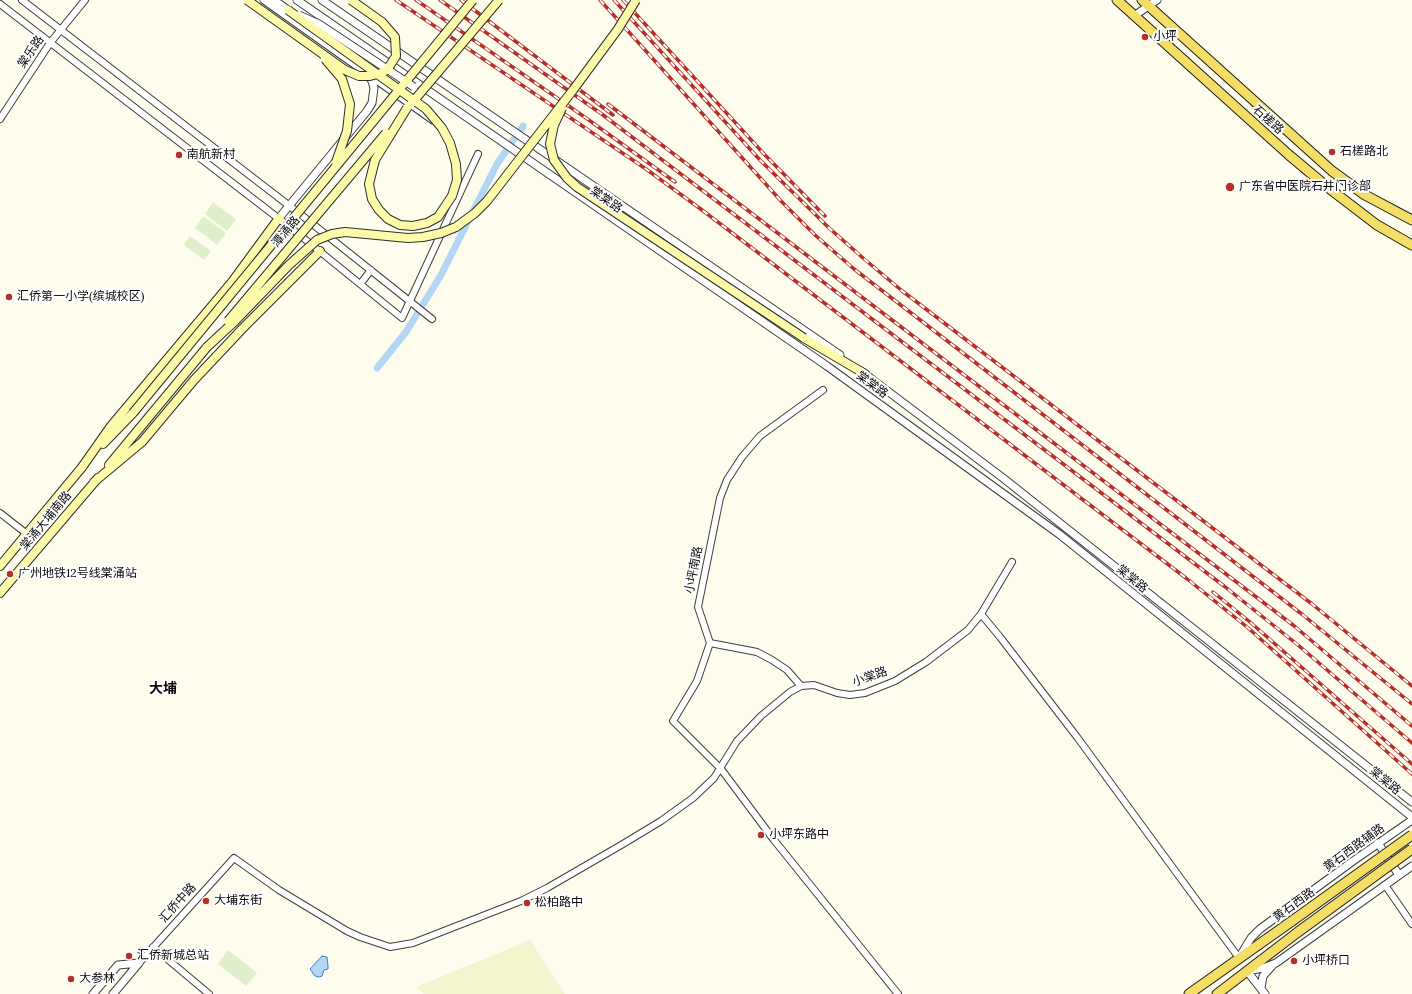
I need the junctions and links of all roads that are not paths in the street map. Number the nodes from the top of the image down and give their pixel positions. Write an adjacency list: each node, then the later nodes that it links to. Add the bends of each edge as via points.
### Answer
1 (22, 0): 18 (street)
2 (85, 0): 18 (street, 棠乐路)
3 (247, 0): 20 (main road, bridge)
4 (264, 0): 21 (street)
5 (274, 0): 16 (street)
6 (297, 0): 23 (street, 棠棠路)
7 (322, 0): 39 (street, 棠棠路)
8 (351, 0): 20 (main road, bridge, via 390,30 396,45 393,62 381,73 359,76 345,70)
9 (473, 0): 28 (main road, 潭涌路, bridge)
10 (499, 0): 24 (main road, 潭涌路, bridge)
11 (636, 0): 22 (main road, bridge, via 618,30)
12 (1117, 0): 17 (main road, 石槎路)
13 (1157, 0): 14 (street)
14 (1145, 2): 17 (street); 31 (main road, 石槎路, via 1332,171 1364,195)
15 (0, 4): 19 (street)
16 (288, 10): 23 (street, bridge, via 319,24 414,87); 26 (main road, bridge, via 426,109)
17 (1134, 16): 32 (main road, 石槎路, via 1331,190 1377,225)
18 (60, 30): 19 (street, 棠乐路); 29 (street)
19 (50, 43): 25 (street, 棠乐路); 30 (street)
20 (317, 50): 28 (main road, bridge, via 342,79 350,104 350,118 338,158)
21 (355, 65): 26 (street); 29 (street, via 372,81 372,103)
22 (573, 90): 38 (main road, bridge, via 487,201 456,227 423,237 345,232 317,240); 39 (main road, bridge, via 554,126 550,144 554,160 567,178 804,338)
23 (437, 97): 53 (street, 棠棠路, via 827,366 1060,534)
24 (407, 108): 26 (main road, bridge, via 374,160 369,184 372,199 379,210 388,219 400,225 427,223 441,213 452,196 457,180 455,156); 38 (main road, 潭涌路, bridge)
25 (0, 119)
26 (438, 123)
27 (478, 154): 36 (street)
28 (316, 192): 41 (main road, 潭涌路, bridge, via 133,413)
29 (289, 206): 30 (street); 34 (street)
30 (279, 218): 33 (street); 41 (main road, via 232,282 111,426)
31 (1412, 220)
32 (1412, 245)
33 (320, 251): 35 (street); 42 (main road, via 242,328 142,442)
34 (371, 270): 35 (street); 36 (street)
35 (360, 283): 36 (street, via 402,318)
36 (410, 302): 37 (street)
37 (432, 319)
38 (207, 347): 42 (main road, 潭涌路)
39 (865, 374): 52 (street, 棠棠路, via 1003,478)
40 (823, 390): 49 (street, 小坪南路, via 760,436 742,456 727,480 720,498 698,607)
41 (80, 470): 44 (main road, 棠涌大埔南路)
42 (94, 482): 47 (main road, 棠涌大埔南路)
43 (0, 513): 44 (street)
44 (27, 534): 46 (main road, 棠涌大埔南路)
45 (1012, 562): 48 (street, 小棠路)
46 (0, 566)
47 (0, 593)
48 (980, 614): 50 (street, 小棠路, via 968,630 926,662 880,688 850,695 814,685); 63 (street, via 1072,731)
49 (710, 643): 50 (street, via 757,652 787,670); 51 (street, via 697,681 673,721)
50 (802, 686): 51 (street, via 790,692 761,716 737,741)
51 (721, 769): 62 (street, 汇侨中路, via 703,790 661,820 547,888 438,934 401,946 390,947 360,937 279,890 234,858); 71 (street, via 774,840)
52 (1412, 802)
53 (1412, 817)
54 (1412, 820): 56 (street, 黄石西路辅路)
55 (1412, 835): 63 (main road, 黄石西路, bridge)
56 (1378, 843): 59 (street); 63 (street, 黄石西路辅路, via 1260,929 1250,938)
57 (1412, 849): 66 (main road, 黄石西路, bridge)
58 (1412, 866): 59 (street)
59 (1399, 875): 60 (street)
60 (1384, 885): 61 (street); 65 (street)
61 (1412, 924)
62 (153, 947): 64 (street, 汇侨中路); 70 (street)
63 (1239, 958): 72 (main road, 黄石西路)
64 (140, 963): 68 (street, via 118,965); 69 (street, 汇侨中路)
65 (1276, 963): 66 (street); 67 (street, via 1263,976)
66 (1247, 971): 67 (street); 73 (main road, 黄石西路)
67 (1260, 988): 74 (street)
68 (93, 994)
69 (113, 994)
70 (209, 994)
71 (898, 994)
72 (1189, 994)
73 (1217, 994)
74 (1265, 994)

